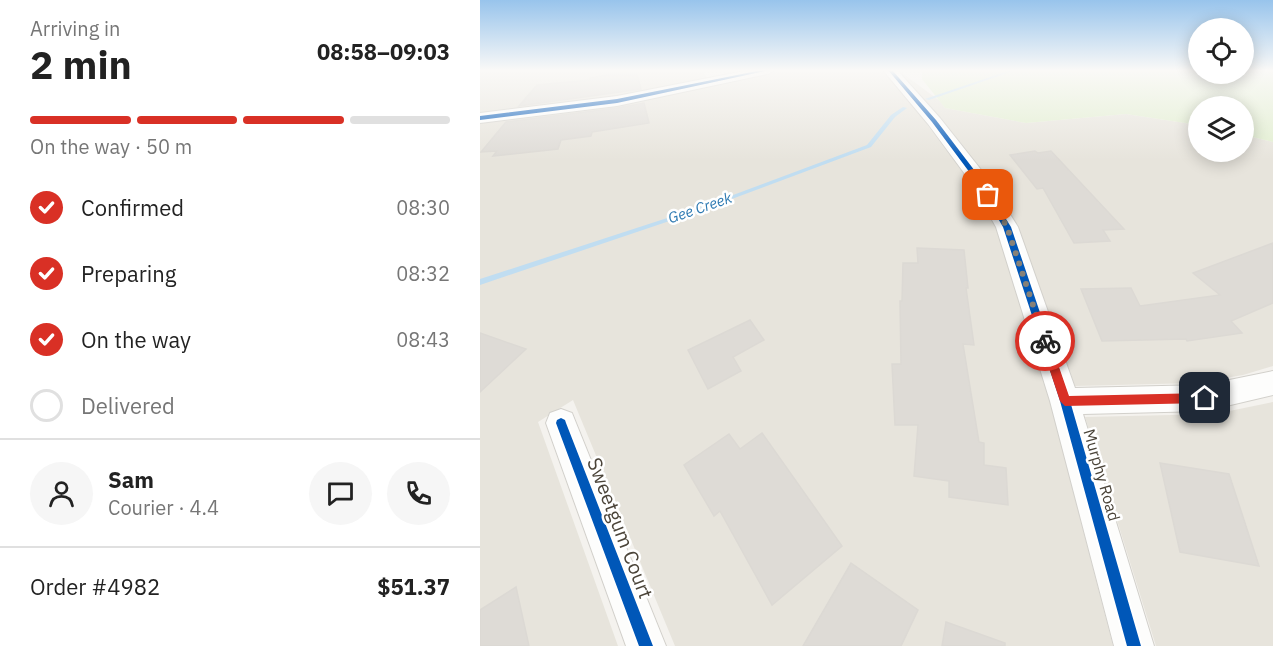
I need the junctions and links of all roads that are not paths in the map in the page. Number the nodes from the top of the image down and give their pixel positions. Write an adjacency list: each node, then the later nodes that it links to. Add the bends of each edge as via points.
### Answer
1 (620, 100): 3 (street)
2 (914, 100): 5 (street, Murphy Road, via 979,180 1007,227)
3 (480, 118)
4 (1273, 383): 5 (street, via 1205,398)
5 (1065, 401): 8 (street, Murphy Road)
6 (561, 423): 7 (street, Sweetgum Court)
7 (646, 646)
8 (1134, 646)

